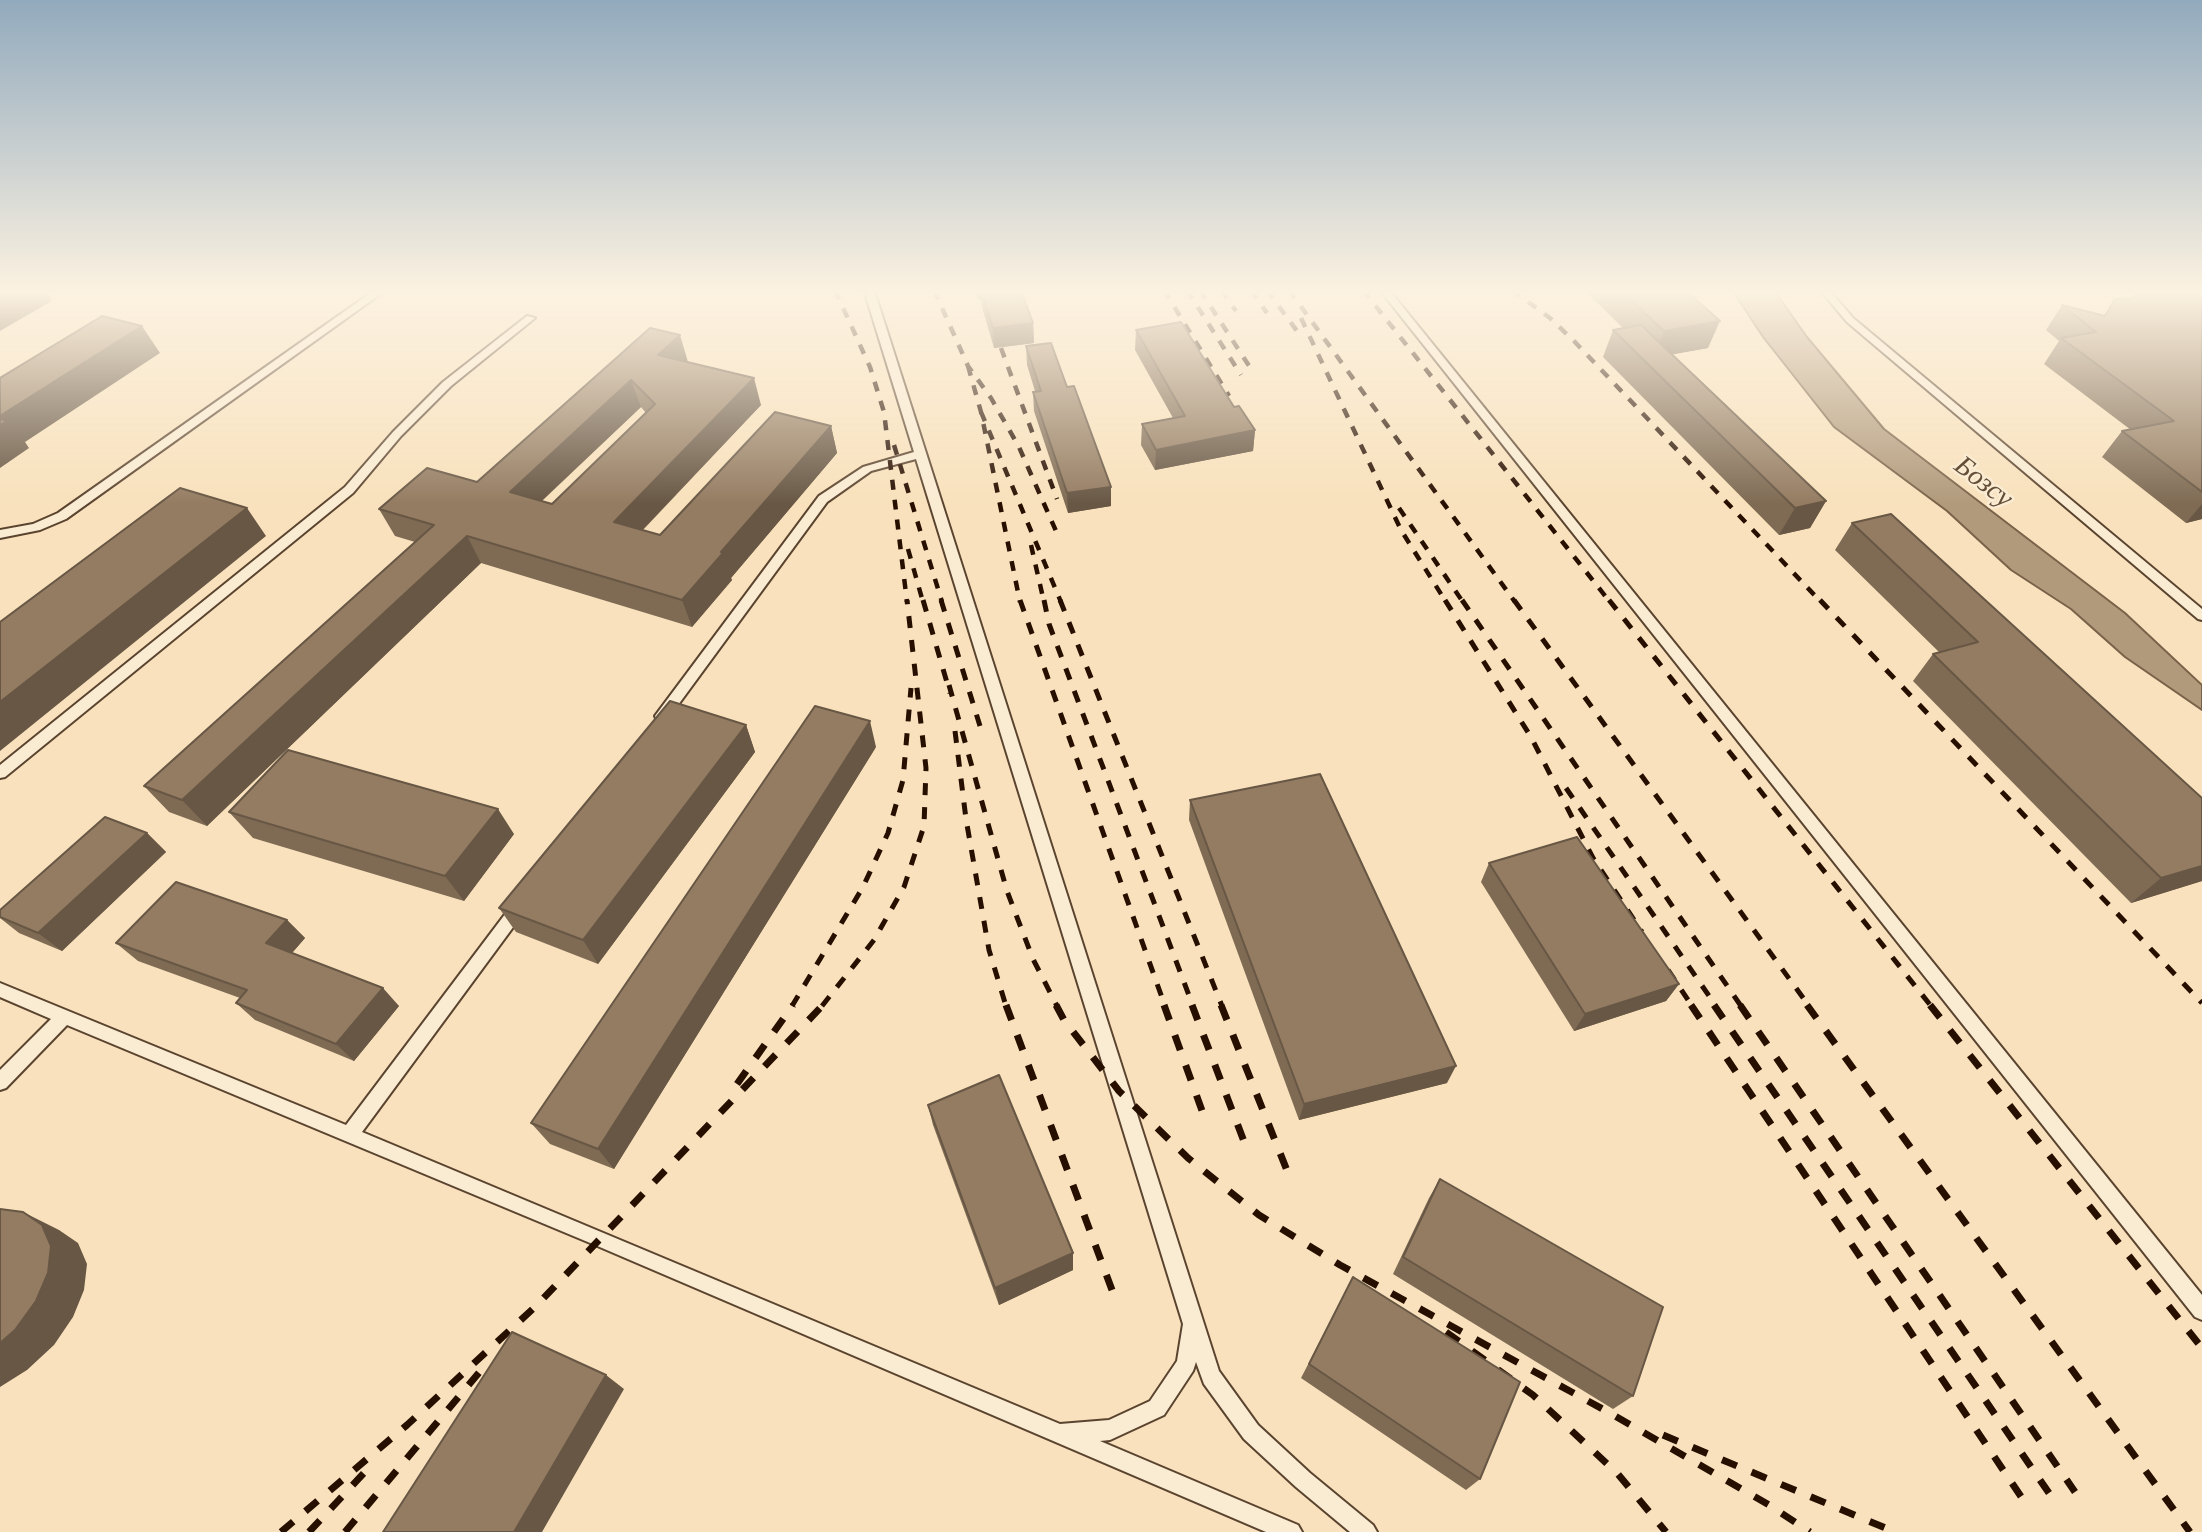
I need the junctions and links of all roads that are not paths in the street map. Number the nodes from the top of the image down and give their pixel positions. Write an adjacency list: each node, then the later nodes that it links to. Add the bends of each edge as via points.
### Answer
1 (280, 361): 7 (lane, via 62,516)
2 (475, 361): 10 (lane, via 397,434 349,490)
3 (892, 361): 6 (lane)
4 (1441, 361): 16 (lane)
5 (1899, 361): 8 (lane)
6 (921, 454): 9 (lane, via 867,469 823,499); 17 (lane)
7 (2, 536)
8 (2202, 616)
9 (649, 733)
10 (0, 773)
11 (532, 889): 15 (lane)
12 (0, 990): 13 (lane)
13 (64, 1017): 14 (lane); 15 (lane)
14 (0, 1082)
15 (349, 1135): 18 (lane)
16 (2202, 1310)
17 (1192, 1323): 18 (lane, via 1186,1364 1157,1408 1110,1430); 20 (lane, via 1211,1377 1251,1432)
18 (1057, 1434): 19 (lane)
19 (1291, 1532)
20 (1366, 1532)

